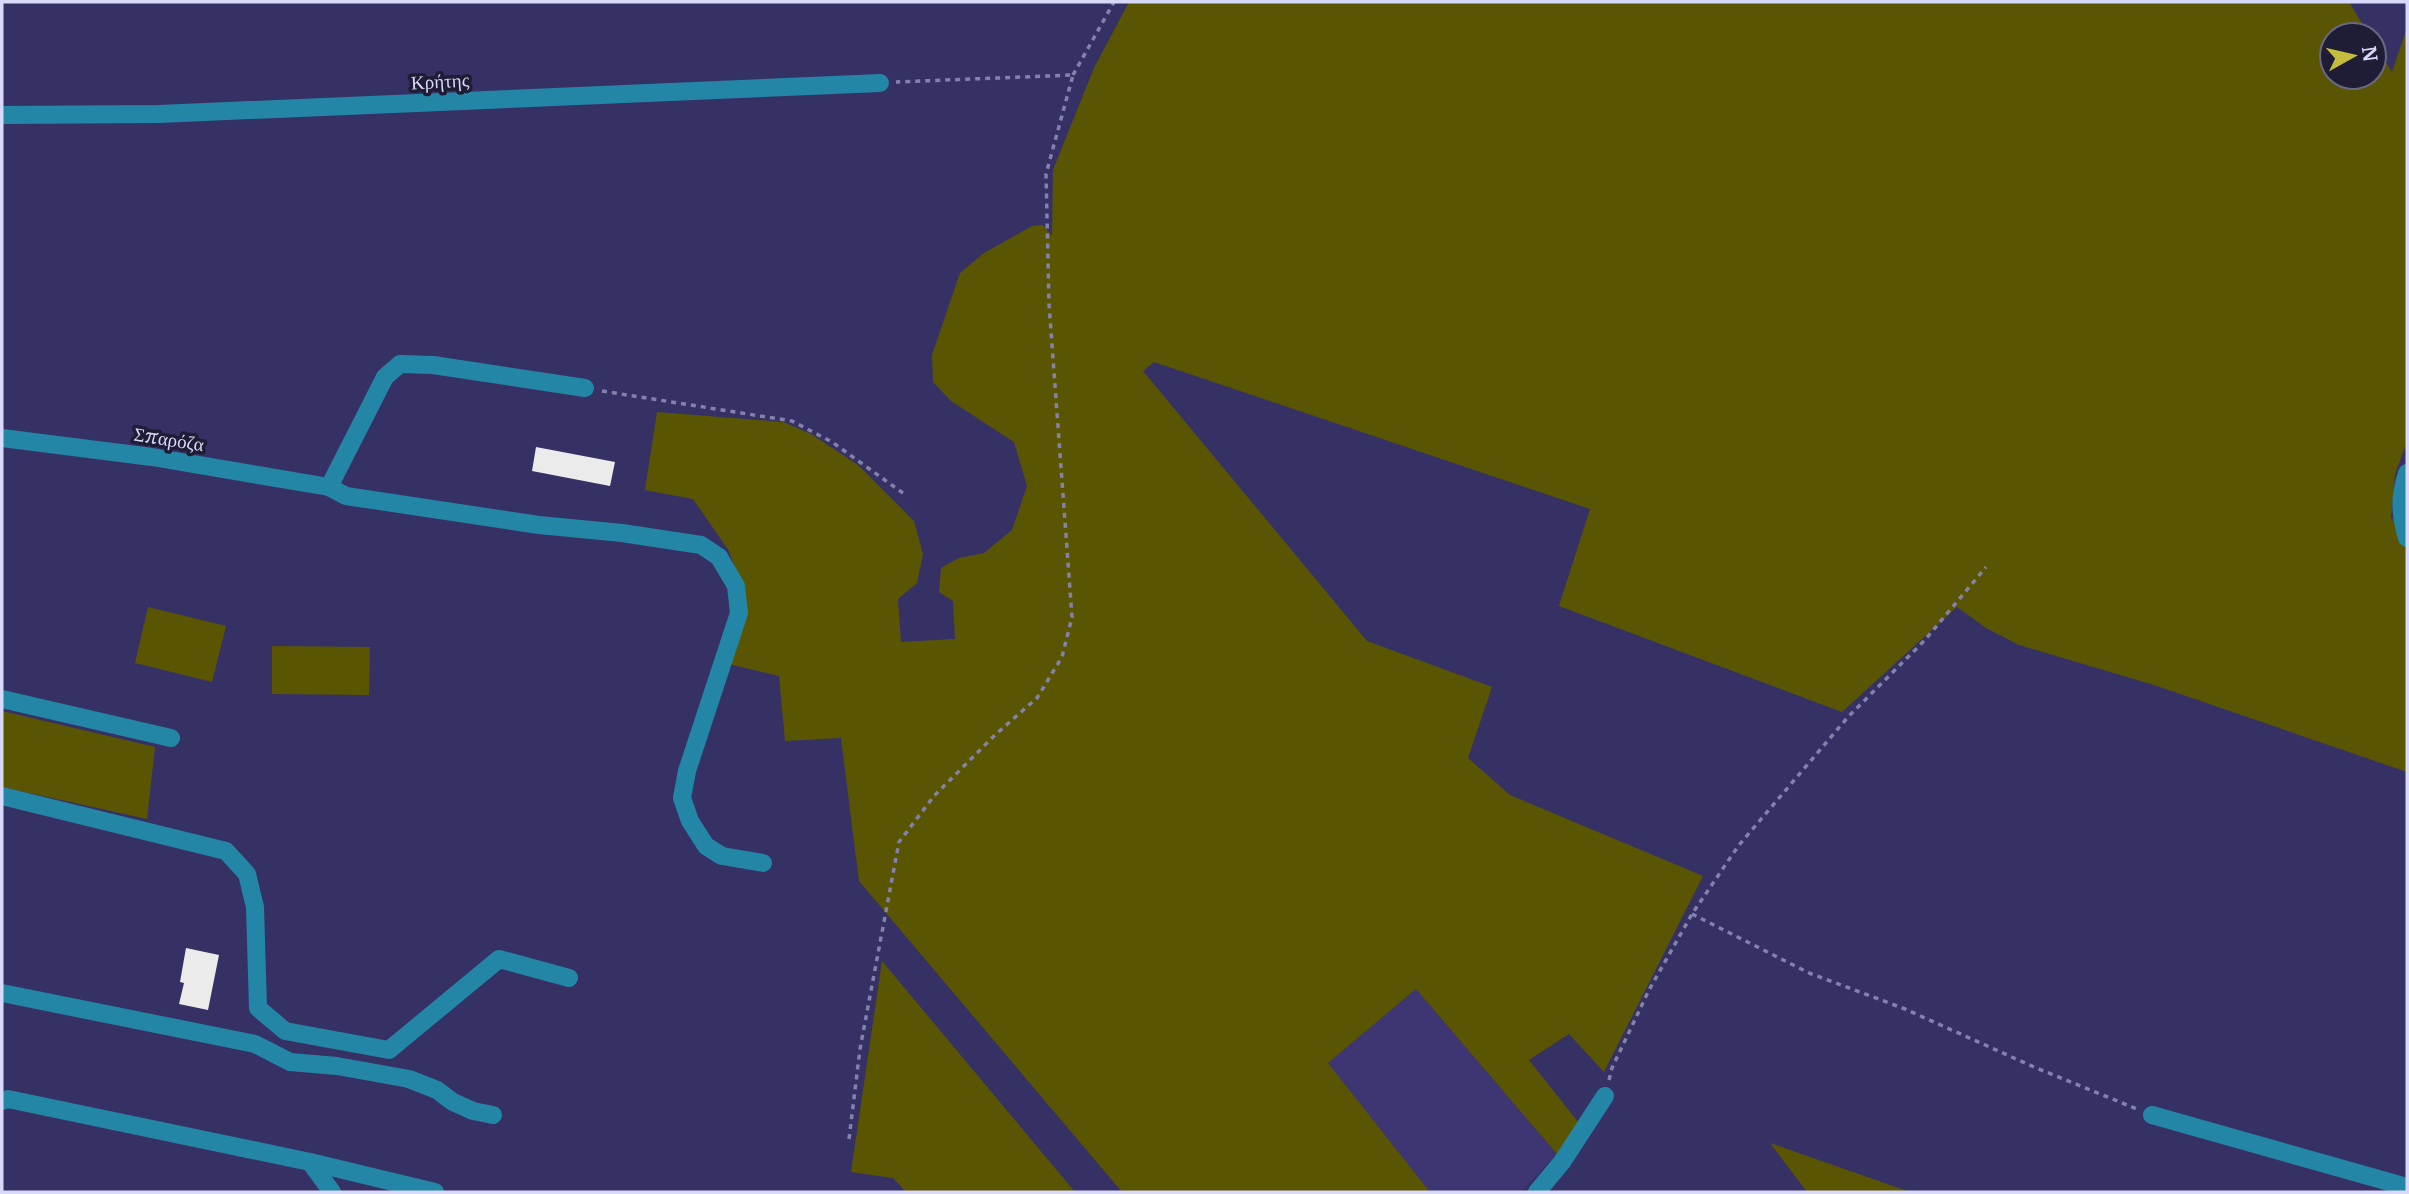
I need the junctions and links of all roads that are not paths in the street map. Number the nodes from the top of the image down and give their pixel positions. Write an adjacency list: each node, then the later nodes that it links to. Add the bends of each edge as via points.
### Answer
1 (880, 83): 2 (street, Κρήτης, via 159,114)
2 (2, 115)
3 (585, 388): 6 (street, via 400,364 384,377)
4 (2, 438): 6 (street, Σπαρόζα)
5 (2407, 473): 7 (street, via 2400,494)
6 (329, 487): 11 (street, Σπαρόζα, via 346,496 701,545 719,557 736,586 739,613 682,798 706,846 722,856)
7 (2407, 538)
8 (2, 699): 9 (street)
9 (171, 738)
10 (2, 796): 12 (street, via 226,851 247,874 255,907 258,1008 285,1031 389,1050 499,959)
11 (764, 863)
12 (569, 978)
13 (2, 993): 16 (street, via 254,1044 290,1062 409,1079 473,1111)
14 (1605, 1096): 22 (street, via 1562,1162)
15 (2, 1101): 18 (street)
16 (494, 1115)
17 (2152, 1115): 19 (street)
18 (310, 1163): 20 (street); 21 (street)
19 (2407, 1187)
20 (332, 1192)
21 (435, 1192)
22 (1536, 1192)

